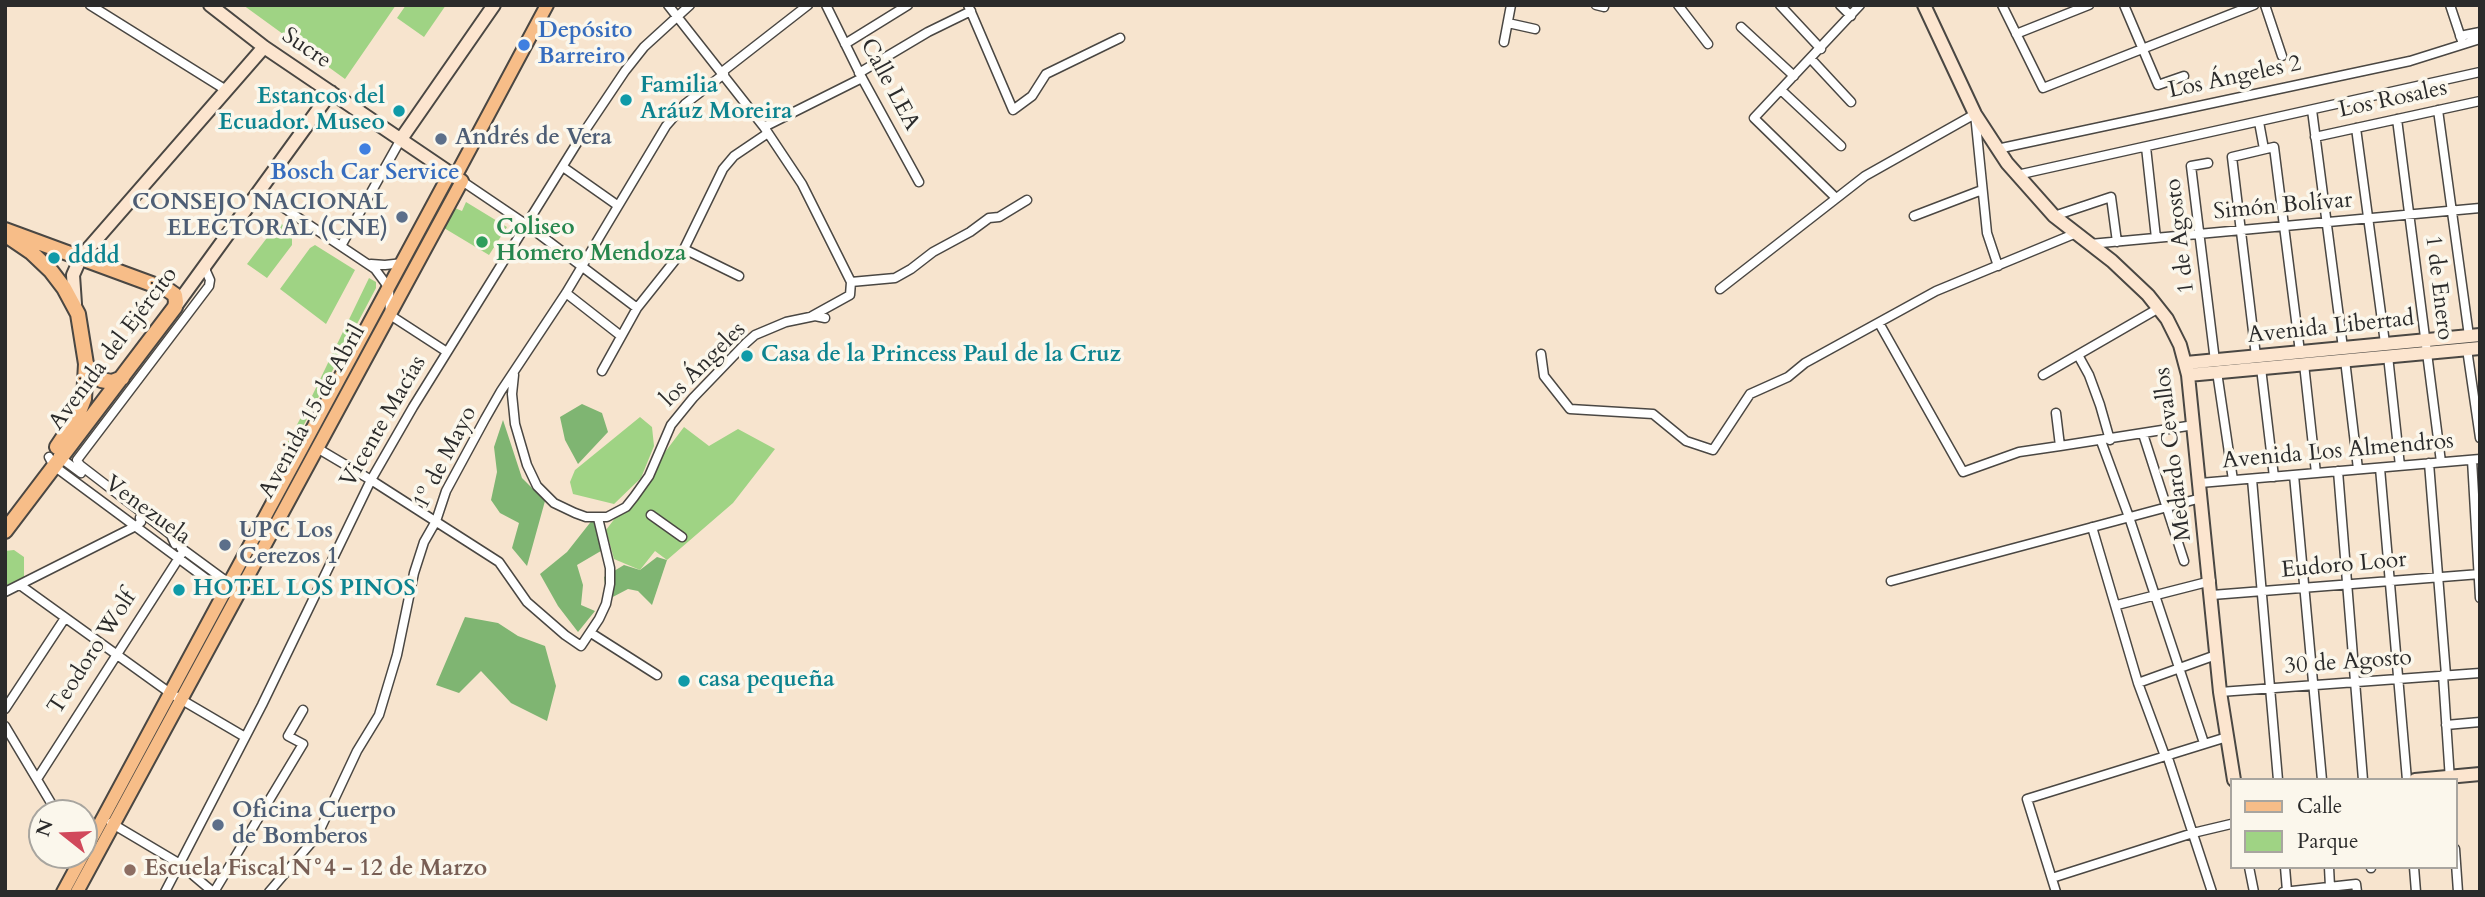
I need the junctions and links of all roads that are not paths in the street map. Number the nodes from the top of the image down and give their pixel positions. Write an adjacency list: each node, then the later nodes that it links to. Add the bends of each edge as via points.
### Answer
1 (90, 5): 46 (street)
2 (209, 5): 36 (street, Sucre)
3 (494, 5): 59 (street)
4 (547, 5): 67 (main road, Avenida 15 de Abril)
5 (668, 5): 23 (street)
6 (690, 5): 23 (street, Vicente Macías)
7 (808, 5): 42 (street, 1º de Mayo)
8 (826, 5): 34 (street, Calle LEA)
9 (908, 5): 34 (street)
10 (1511, 5): 25 (street)
11 (1678, 5): 35 (street)
12 (1780, 5): 37 (street)
13 (1840, 5): 24 (street)
14 (1860, 5): 24 (street)
15 (1924, 5): 53 (street, Medardo Cevallos)
16 (2002, 5): 29 (street)
17 (2089, 5): 29 (street)
18 (2124, 5): 38 (street)
19 (2254, 5): 38 (street)
20 (2265, 5): 39 (street)
21 (2450, 5): 32 (street)
22 (969, 8): 30 (street, via 1013,110 1032,96 1046,74); 43 (street)
23 (677, 16): 42 (street); 65 (street, Vicente Macías, via 625,71)
24 (1851, 16): 37 (street)
25 (1508, 23): 27 (street); 33 (street)
26 (1741, 27): 44 (street)
27 (1535, 29)
28 (2480, 32): 32 (street)
29 (2017, 34): 38 (street, via 2043,88)
30 (1120, 38)
31 (2480, 39): 32 (street, Los Ángeles 2)
32 (2461, 40): 62 (street, Los Ángeles 2, via 2410,61)
33 (1504, 42)
34 (845, 44): 43 (street, Calle LEA)
35 (1708, 44)
36 (264, 47): 46 (street); 48 (street, Sucre)
37 (1821, 49): 40 (street)
38 (2143, 49): 45 (street, via 2158,85)
39 (2282, 56)
40 (1811, 59): 44 (street); 50 (street)
41 (2480, 72): 51 (street)
42 (723, 73): 57 (street); 73 (street, 1º de Mayo, via 677,111)
43 (861, 75): 57 (street); 68 (street, Calle LEA)
44 (1794, 76): 47 (street)
45 (2184, 76)
46 (226, 90): 93 (street)
47 (1782, 90): 60 (street); 71 (street, via 1754,118)
48 (331, 92): 59 (street, Sucre); 70 (street, Avenida del Ejército)
49 (2480, 101): 52 (street, Los Rosales)
50 (1851, 102)
51 (2312, 110): 55 (street); 58 (street)
52 (2438, 110): 54 (street, Los Rosales); 75 (street)
53 (1975, 114): 62 (street, Medardo Cevallos); 69 (street); 71 (street, via 1865,176)
54 (2397, 119): 56 (street, Los Rosales); 76 (street, 1 de Enero)
55 (2259, 122): 61 (street); 63 (street)
56 (2356, 128): 58 (street, Los Rosales); 79 (street)
57 (766, 130): 91 (street, via 723,169); 100 (street, via 812,202)
58 (2315, 137): 80 (street)
59 (401, 139): 67 (street, Sucre); 90 (street)
60 (1841, 146)
61 (2146, 147): 66 (street); 87 (street)
62 (1997, 149): 66 (street, Medardo Cevallos)
63 (2264, 149): 82 (street, via 2274,147); 83 (street, via 2232,157)
64 (2208, 163): 86 (street, 1 de Agosto, via 2191,166)
65 (563, 167): 73 (street); 81 (street, Vicente Macías)
66 (2017, 176): 78 (street, Medardo Cevallos)
67 (456, 177): 81 (street); 92 (main road, Avenida 15 de Abril); 95 (main road, Avenida 15 de Abril)
68 (919, 182)
69 (1982, 190): 77 (street); 98 (street, via 1987,233)
70 (261, 192): 90 (street); 96 (street, Avenida del Ejército)
71 (1836, 198): 102 (street)
72 (1027, 200): 100 (street, via 989,218 895,278)
73 (617, 205): 97 (street, 1º de Mayo)
74 (2480, 208): 75 (street, Simón Bolívar)
75 (2452, 211): 76 (street, Simón Bolívar); 113 (street)
76 (2410, 215): 79 (street, Simón Bolívar); 114 (street, 1 de Enero)
77 (1914, 216)
78 (2054, 216): 85 (street, Medardo Cevallos); 88 (street, via 2111,197)
79 (2368, 218): 80 (street, Simón Bolívar); 115 (street)
80 (2327, 222): 82 (street, Simón Bolívar); 118 (street)
81 (527, 225): 97 (street); 116 (street, Vicente Macías)
82 (2284, 226): 83 (street, Simón Bolívar); 120 (street)
83 (2240, 230): 86 (street, Simón Bolívar); 121 (street)
84 (5, 232): 93 (highway); 107 (highway, via 51,271)
85 (2074, 234): 89 (street, Medardo Cevallos); 98 (street)
86 (2199, 234): 87 (street, Simón Bolívar); 123 (street, 1 de Agosto)
87 (2156, 238): 88 (street, Simón Bolívar)
88 (2117, 242): 89 (street, Simón Bolívar)
89 (2090, 244): 106 (street, Medardo Cevallos, via 2133,279)
90 (341, 246): 94 (street)
91 (684, 248): 99 (street); 105 (street)
92 (425, 252): 95 (street); 108 (main road, Avenida 15 de Abril)
93 (81, 257): 104 (highway, via 168,290 175,295); 107 (street, via 72,280)
94 (368, 263): 95 (street); 101 (street)
95 (402, 263): 101 (main road, Avenida 15 de Abril)
96 (207, 264): 104 (street, Avenida del Ejército); 163 (street, via 209,286 77,460 171,535)
97 (581, 266): 103 (street, 1º de Mayo); 105 (street)
98 (1998, 266): 111 (street, via 1936,291)
99 (739, 276)
100 (852, 282): 109 (street, via 850,295)
101 (389, 288): 108 (street); 173 (main road, Avenida 15 de Abril)
102 (1720, 289)
103 (566, 293): 112 (street); 125 (street, 1º de Mayo)
104 (175, 307): 128 (highway, Avenida del Ejército)
105 (637, 308): 112 (street)
106 (2159, 308): 119 (street); 124 (street, Medardo Cevallos, via 2175,331)
107 (78, 314): 122 (highway)
108 (390, 315): 116 (street); 135 (main road, Avenida 15 de Abril)
109 (809, 317): 110 (street, los Ángeles); 157 (street, los Ángeles, via 786,322 746,343 676,418 649,476 626,507)
110 (825, 318)
111 (1879, 323): 117 (street, via 1751,394 1713,450 1686,442 1653,414 1570,410 1544,376); 134 (street, via 1964,472 2019,452)
112 (621, 336): 126 (street)
113 (2474, 342): 114 (street, Avenida Libertad); 132 (street)
114 (2426, 346): 115 (street, Avenida Libertad); 139 (street, 1 de Enero)
115 (2387, 350): 118 (street, Avenida Libertad); 140 (street)
116 (447, 352): 148 (street, Vicente Macías)
117 (1541, 354)
118 (2344, 354): 120 (street, Avenida Libertad); 142 (street)
119 (2078, 355): 127 (street); 133 (street, via 2096,395)
120 (2302, 358): 121 (street, Avenida Libertad); 144 (street)
121 (2258, 362): 123 (street, Avenida Libertad); 146 (street)
122 (86, 364): 128 (highway, via 101,380); 136 (highway, via 82,406)
123 (2216, 366): 124 (street, Avenida Libertad); 149 (street, 1 de Agosto)
124 (2187, 369): 130 (street, Medardo Cevallos)
125 (515, 371): 157 (street, via 515,424 537,486 564,509); 158 (street, 1º de Mayo, via 446,491)
126 (602, 371)
127 (2043, 375)
128 (122, 378): 136 (highway, Avenida del Ejército)
129 (2056, 413): 134 (street)
130 (2194, 425): 131 (street); 150 (street, Medardo Cevallos)
131 (2143, 434): 133 (street); 152 (street)
132 (2480, 438)
133 (2106, 440): 134 (street); 155 (street)
134 (2060, 446)
135 (317, 448): 148 (street); 195 (main road, Avenida 15 de Abril)
136 (54, 459): 153 (highway); 156 (street, Venezuela); 159 (street, Venezuela); 161 (highway, Avenida del Ejército)
137 (2476, 460): 139 (street, Avenida Los Almendros); 166 (street)
138 (2429, 463): 139 (street, Avenida Los Almendros); 140 (street, Avenida Los Almendros); 167 (street)
139 (2441, 463)
140 (2400, 466): 141 (street, Avenida Los Almendros)
141 (2380, 468): 142 (street, Avenida Los Almendros); 170 (street)
142 (2358, 470): 143 (street, Avenida Los Almendros)
143 (2338, 471): 144 (street, Avenida Los Almendros); 171 (street)
144 (2316, 473): 145 (street, Avenida Los Almendros)
145 (2294, 475): 146 (street, Avenida Los Almendros); 174 (street)
146 (2274, 477): 147 (street, Avenida Los Almendros)
147 (2252, 479): 149 (street, Avenida Los Almendros); 176 (street)
148 (371, 480): 158 (street); 201 (street, Vicente Macías)
149 (2233, 480): 150 (street, Avenida Los Almendros)
150 (2200, 483): 151 (street, Medardo Cevallos)
151 (2201, 498): 152 (street); 169 (street, Medardo Cevallos)
152 (2168, 506): 155 (street); 165 (street)
153 (5, 515)
154 (651, 515): 162 (street)
155 (2129, 517): 160 (street); 177 (street)
156 (140, 518): 159 (street); 163 (street, Venezuela)
157 (598, 518): 182 (street, via 610,584 606,604)
158 (436, 522): 182 (street, via 499,562 527,602 565,635 581,646); 233 (street, 1º de Mayo, via 419,555 379,715 317,836)
159 (136, 527): 164 (street, Venezuela); 172 (street)
160 (2092, 527): 168 (street); 180 (street)
161 (5, 531)
162 (682, 537)
163 (175, 544): 164 (street, Venezuela)
164 (181, 554): 173 (street, Venezuela); 183 (street, Teodoro Wolf)
165 (2184, 561)
166 (2479, 574): 167 (street, Eudoro Loor); 179 (street)
167 (2437, 577): 170 (street, Eudoro Loor); 188 (street)
168 (1891, 580)
169 (2211, 581): 177 (street); 178 (street, Medardo Cevallos)
170 (2391, 581): 171 (street, Eudoro Loor); 189 (street)
171 (2348, 584): 174 (street, Eudoro Loor); 190 (street)
172 (20, 585): 175 (street); 181 (street)
173 (227, 588): 195 (main road, Avenida 15 de Abril)
174 (2305, 588): 176 (street, Eudoro Loor); 192 (street)
175 (5, 592)
176 (2262, 592): 178 (street, Eudoro Loor); 193 (street)
177 (2155, 594): 180 (street); 185 (street)
178 (2212, 596): 184 (street, Medardo Cevallos)
179 (2480, 598)
180 (2117, 604): 191 (street)
181 (65, 618): 183 (street); 196 (street)
182 (591, 633): 187 (street)
183 (117, 655): 195 (street); 212 (street, Teodoro Wolf)
184 (2216, 655): 185 (street); 194 (street, Medardo Cevallos)
185 (2178, 667): 191 (street); 203 (street)
186 (2480, 673): 188 (street, 30 de Agosto)
187 (657, 675)
188 (2444, 675): 189 (street, 30 de Agosto); 199 (street)
189 (2399, 679): 190 (street, 30 de Agosto); 210 (street)
190 (2355, 682): 192 (street, 30 de Agosto); 209 (street)
191 (2138, 683): 204 (street)
192 (2314, 685): 193 (street, 30 de Agosto); 208 (street)
193 (2270, 688): 194 (street, 30 de Agosto); 207 (street)
194 (2220, 692): 202 (street, Medardo Cevallos)
195 (176, 696): 201 (street); 214 (main road, Avenida 15 de Abril)
196 (5, 709)
197 (303, 710): 232 (street, via 288,736 303,744)
198 (2480, 722): 199 (street)
199 (2446, 724): 211 (street)
200 (5, 726): 212 (street)
201 (245, 737): 218 (street, Vicente Macías)
202 (2227, 737): 203 (street); 206 (street, Medardo Cevallos)
203 (2204, 743): 204 (street)
204 (2166, 756): 216 (street); 226 (street, via 2027,799)
205 (2480, 774): 211 (street)
206 (2234, 778)
207 (2278, 778)
208 (2322, 778)
209 (2363, 778)
210 (2407, 778)
211 (2450, 778)
212 (37, 779): 213 (street)
213 (49, 799)
214 (108, 822): 217 (main road, Avenida 15 de Abril); 218 (street); 225 (main road, Avenida 15 de Abril)
215 (2230, 824): 216 (street)
216 (2193, 833): 226 (street); 235 (street)
217 (98, 835)
218 (180, 863): 231 (street, Vicente Macías); 232 (street)
219 (75, 869): 229 (main road, Avenida 15 de Abril)
220 (2249, 869): 236 (street)
221 (2285, 869): 237 (street)
222 (2329, 869): 227 (street)
223 (2414, 869): 239 (street)
224 (2456, 869): 240 (street)
225 (89, 870): 230 (main road, Avenida 15 de Abril)
226 (2052, 878): 234 (street)
227 (2330, 887): 228 (street); 238 (street, via 2356,884)
228 (2316, 890): 237 (street)
229 (63, 892)
230 (77, 892)
231 (165, 892)
232 (214, 892)
233 (269, 892)
234 (2056, 892)
235 (2212, 892)
236 (2254, 892)
237 (2285, 892)
238 (2357, 892)
239 (2416, 892)
240 (2458, 892)

